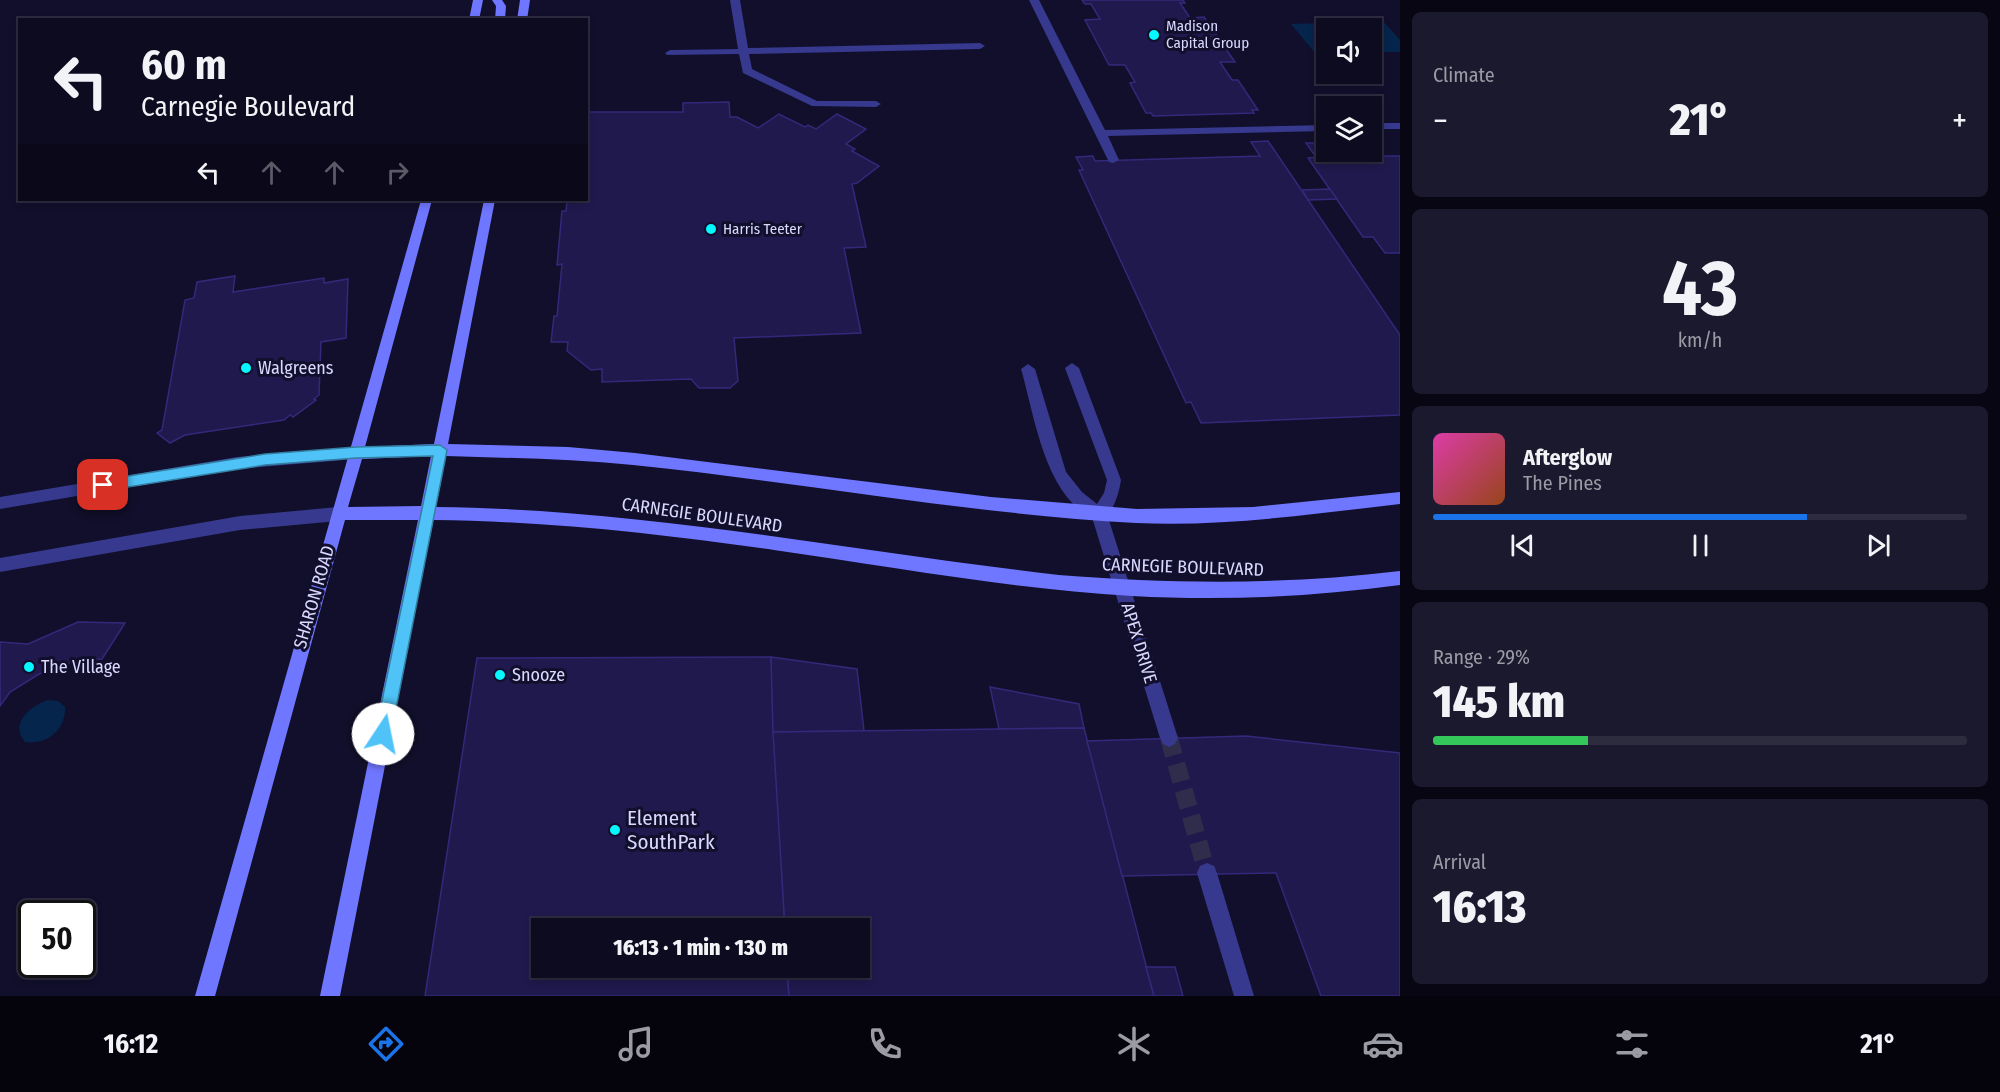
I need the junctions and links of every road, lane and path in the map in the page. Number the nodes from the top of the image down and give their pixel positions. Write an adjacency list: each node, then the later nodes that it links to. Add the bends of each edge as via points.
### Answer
1 (478, 0): 6 (main road)
2 (497, 0): 7 (main road)
3 (525, 0): 8 (main road)
4 (735, 0): 10 (street)
5 (1034, 0): 16 (street)
6 (474, 18)
7 (500, 18)
8 (522, 18)
9 (980, 46): 10 (street)
10 (742, 51): 11 (street); 12 (street, via 747,71 809,102)
11 (670, 53)
12 (876, 104)
13 (1382, 126): 14 (street)
14 (1400, 126)
15 (1316, 128): 16 (street)
16 (1101, 133): 17 (street)
17 (1113, 160)
18 (426, 201): 23 (main road, SHARON ROAD)
19 (490, 201): 22 (main road)
20 (1072, 368): 28 (street, via 1114,480)
21 (1028, 369): 28 (street, via 1059,475 1077,497)
22 (440, 450): 23 (main road); 26 (main road); 28 (main road, via 635,459)
23 (356, 453): 25 (street, via 237,463); 27 (main road, SHARON ROAD)
24 (1400, 498): 28 (main road, via 1253,514)
25 (0, 503)
26 (428, 513): 27 (main road, CARNEGIE BOULEVARD); 31 (main road, CARNEGIE BOULEVARD, via 636,525 1016,577); 35 (main road)
27 (338, 514): 29 (street, CARNEGIE BOULEVARD, via 240,523); 34 (main road, SHARON ROAD)
28 (1099, 514): 31 (street, APEX DRIVE)
29 (0, 565)
30 (1400, 578): 31 (main road, CARNEGIE BOULEVARD, via 1285,589 1201,591)
31 (1121, 586): 32 (street, APEX DRIVE)
32 (1169, 738)
33 (1207, 873): 36 (street)
34 (205, 996)
35 (330, 996)
36 (1244, 996)

